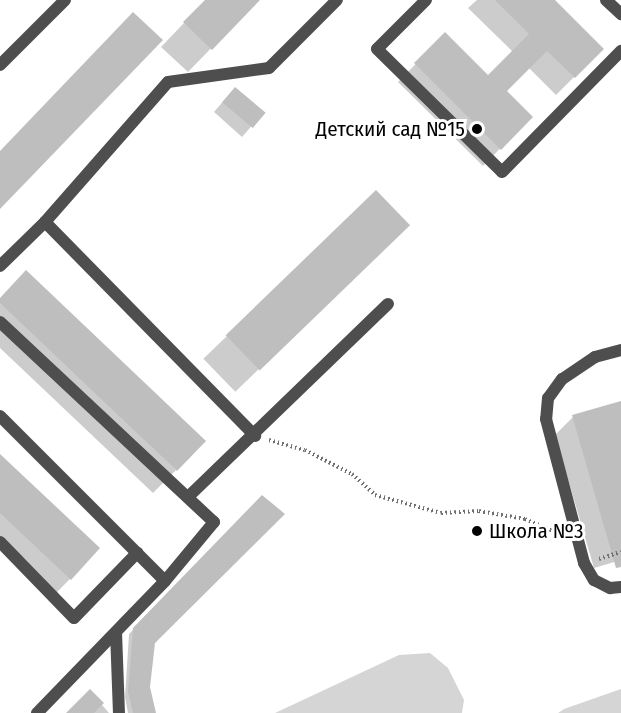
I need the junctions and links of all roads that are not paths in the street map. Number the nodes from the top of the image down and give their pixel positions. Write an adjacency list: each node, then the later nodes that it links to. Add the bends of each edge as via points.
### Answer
1 (65, 0): 7 (street)
2 (338, 0): 8 (street, via 270,68 168,82)
3 (426, 0): 6 (street, via 377,50 502,172)
4 (606, 0): 5 (street)
5 (621, 15)
6 (621, 51)
7 (0, 64)
8 (45, 222): 9 (street); 14 (street)
9 (0, 266)
10 (388, 304): 14 (street)
11 (0, 322): 15 (street)
12 (621, 350): 19 (street, via 595,357 562,379 548,398 546,419 578,542 594,580 610,588)
13 (0, 416): 17 (street)
14 (255, 436): 15 (street)
15 (188, 497): 18 (street, via 214,522)
16 (0, 542): 17 (street, via 74,618)
17 (137, 553): 18 (street)
18 (165, 581): 20 (street)
19 (621, 587)
20 (116, 632): 21 (street); 22 (street)
21 (37, 713)
22 (120, 713)

